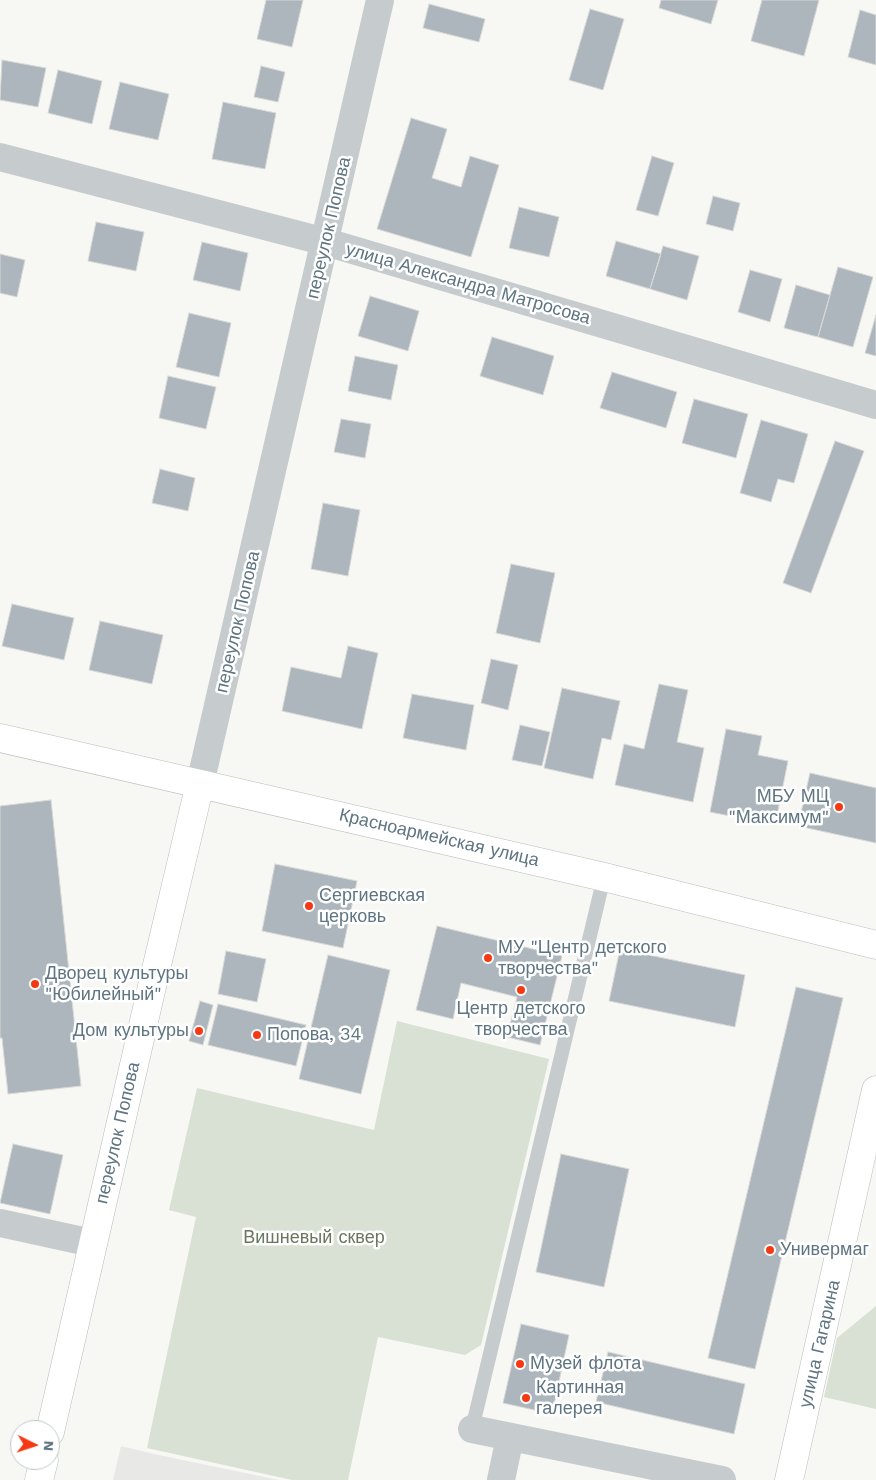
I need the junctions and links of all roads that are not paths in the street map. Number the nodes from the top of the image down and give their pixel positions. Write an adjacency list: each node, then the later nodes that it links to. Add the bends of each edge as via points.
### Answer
1 (380, 0): 3 (street, переулок Попова)
2 (0, 157): 3 (street, улица Александра Матросова)
3 (326, 242): 4 (street, улица Александра Матросова); 6 (street, переулок Попова)
4 (876, 405)
5 (0, 738): 6 (main road, Красноармейская улица)
6 (200, 784): 7 (main road, Красноармейская улица); 11 (main road, переулок Попова)
7 (604, 876): 8 (main road, Красноармейская улица); 13 (lane)
8 (876, 945)
9 (876, 1090): 17 (main road, улица Гагарина)
10 (0, 1223): 11 (street)
11 (92, 1243): 12 (main road, переулок Попова)
12 (53, 1420)
13 (472, 1429): 14 (street)
14 (510, 1437): 15 (street); 16 (street)
15 (501, 1480)
16 (722, 1480)
17 (789, 1480)

